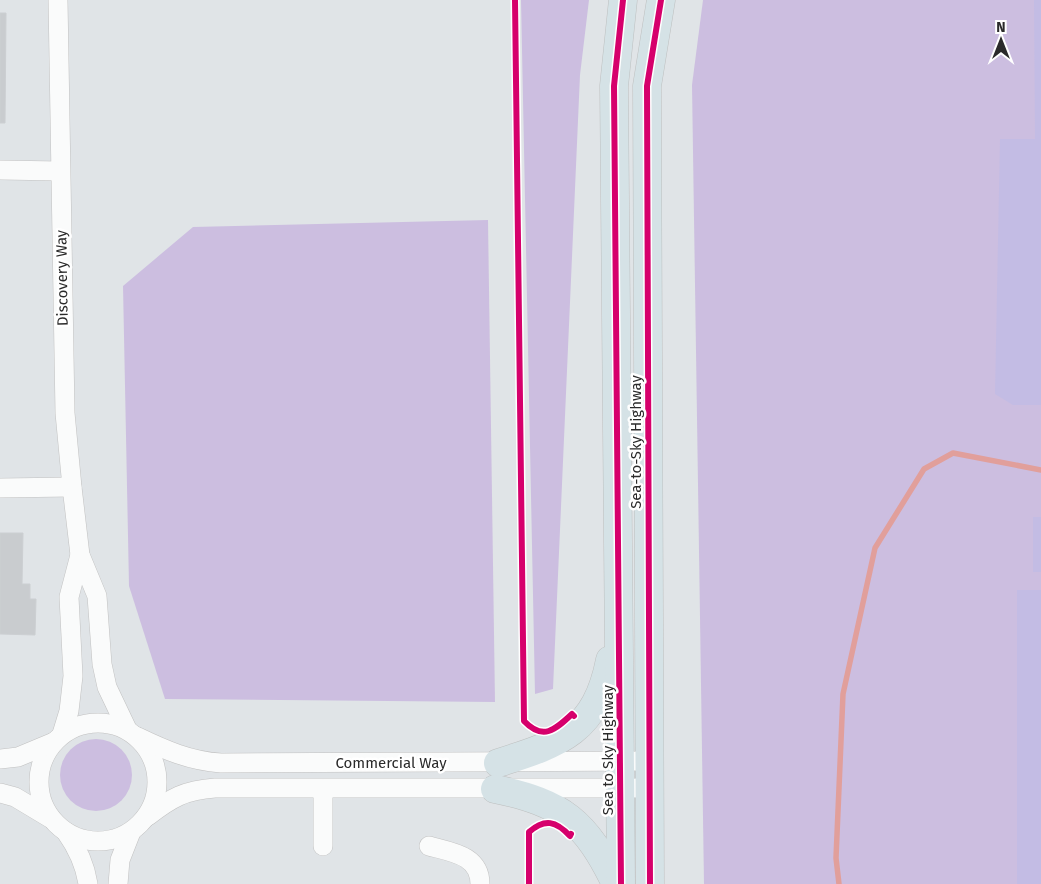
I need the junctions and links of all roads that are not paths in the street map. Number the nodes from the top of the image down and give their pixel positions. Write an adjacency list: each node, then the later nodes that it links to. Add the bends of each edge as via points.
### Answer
1 (58, 0): 5 (street, Discovery Way)
2 (623, 0): 9 (highway, Sea-to-Sky Highway, via 614,86)
3 (660, 0): 13 (highway, Sea-to-Sky Highway, via 647,86)
4 (0, 170): 5 (street)
5 (60, 171): 6 (street, Discovery Way, via 65,413)
6 (72, 487): 7 (street); 8 (street, Discovery Way)
7 (0, 488)
8 (80, 555): 10 (street, Discovery Way, via 97,596 107,687); 11 (street, Discovery Way, via 69,597 73,676 69,711)
9 (619, 616): 14 (highway, Sea to Sky Highway); 15 (highway, via 609,668 592,711 562,739)
10 (132, 733): 11 (street, via 107,722 90,722 74,727); 15 (street, Commercial Way, via 167,751 200,761); 21 (street, via 152,756 158,776 157,794)
11 (58, 738): 12 (street, via 18,757); 22 (street, via 45,754 39,786 43,805)
12 (0, 759)
13 (649, 761): 14 (street, Commercial Way); 17 (highway, Sea-to-Sky Highway)
14 (620, 762): 15 (street, Commercial Way); 16 (highway, Sea to Sky Highway)
15 (498, 763)
16 (620, 788): 17 (street, Commercial Way); 19 (street, Commercial Way); 30 (highway, Sea to Sky Highway)
17 (649, 788): 31 (highway, Sea-to-Sky Highway)
18 (323, 789): 19 (street, Commercial Way); 21 (street, Commercial Way, via 200,789 172,798); 24 (street)
19 (495, 789): 29 (highway, via 525,795 566,814 590,839)
20 (0, 793): 22 (street, via 15,797)
21 (148, 816): 23 (street)
22 (60, 826): 23 (street, via 92,841 112,840); 26 (street, via 78,849)
23 (131, 832): 27 (street, via 120,860)
24 (323, 846)
25 (429, 846): 28 (street, via 466,856 480,876)
26 (88, 884)
27 (118, 884)
28 (480, 884)
29 (616, 884)
30 (621, 884)
31 (650, 884)

